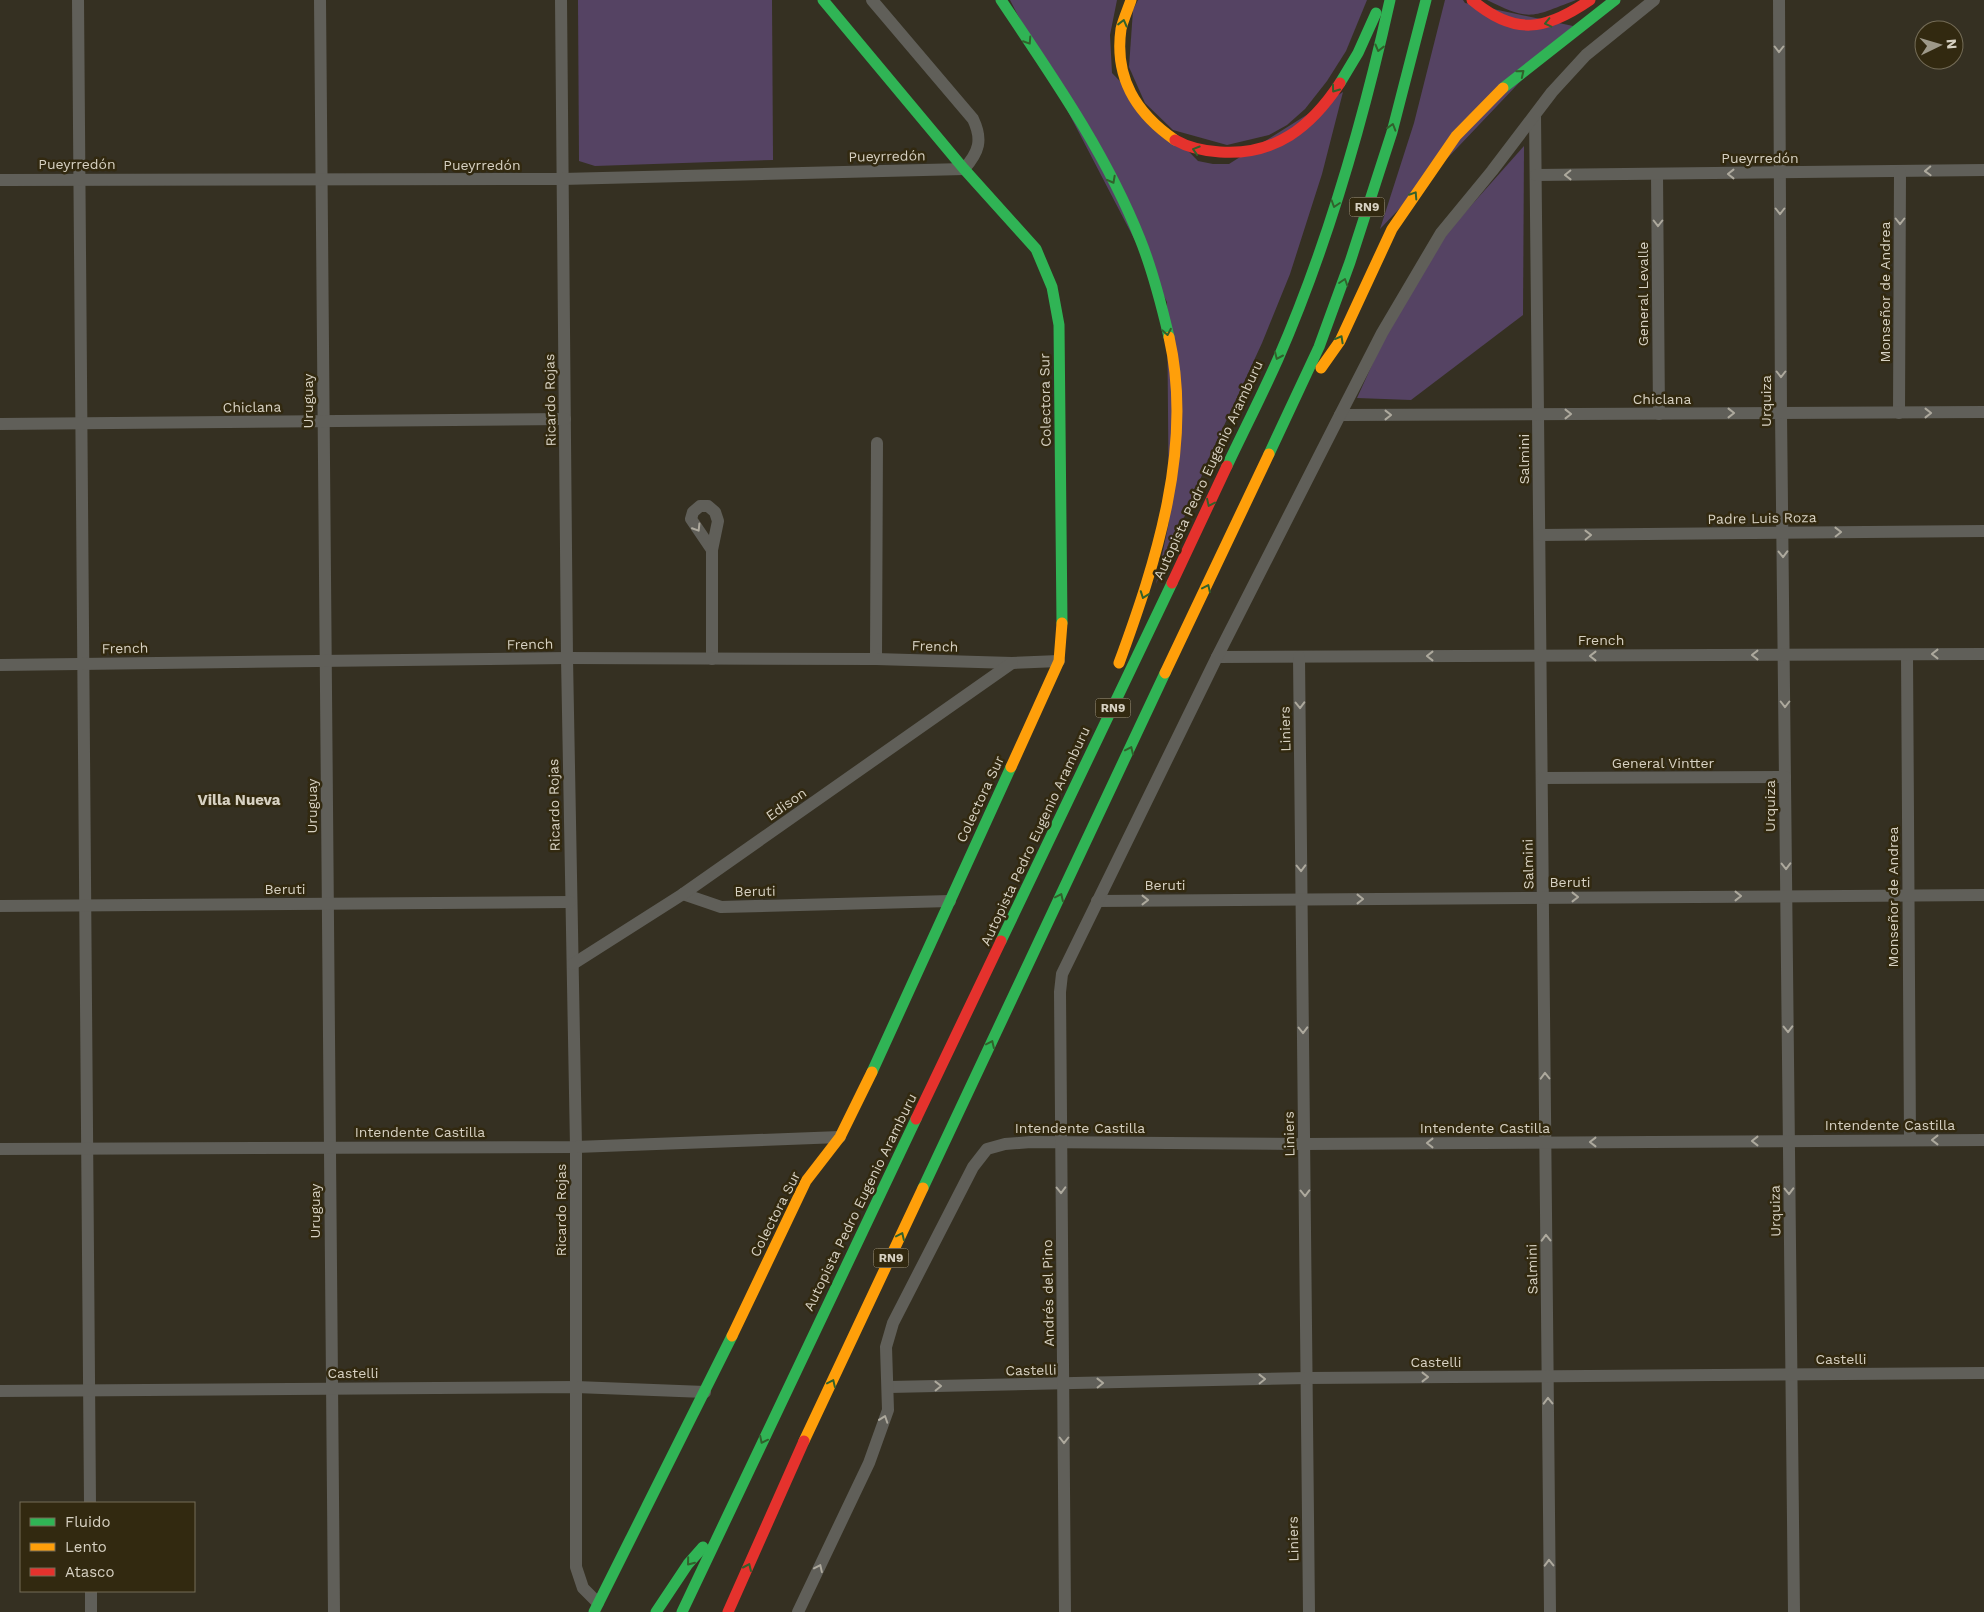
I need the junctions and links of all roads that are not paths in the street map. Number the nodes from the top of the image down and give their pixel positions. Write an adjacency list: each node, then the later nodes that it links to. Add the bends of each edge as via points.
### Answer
1 (78, 0): 23 (street)
2 (320, 0): 26 (street, Uruguay)
3 (562, 0): 24 (street, Ricardo Rojas)
4 (823, 0): 17 (main road, Colectora Sur)
5 (872, 0): 17 (street, via 973,119 980,144)
6 (1001, 0): 59 (main road, one-way to 59, via 1084,130 1126,206 1158,290 1176,398 1175,438 1164,516 1146,587)
7 (1131, 0): 8 (main road, one-way to 7, via 1360,51 1311,118 1266,148 1226,154 1210,153 1179,143 1163,134 1140,111 1124,80 1121,61 1122,24)
8 (1382, 0)
9 (1390, 0): 59 (main road, Autopista Pedro Eugenio Aramburu / RN9, one-way to 59, via 1342,184 1298,310)
10 (1426, 0): 27 (main road, RN9, one-way to 10, via 1343,284 1403,90)
11 (1472, 0): 12 (main road, one-way to 11, via 1561,20 1544,25 1500,21)
12 (1590, 0)
13 (1615, 0): 27 (main road, one-way to 13, via 1340,341 1392,229 1456,136 1499,91)
14 (1654, 0): 16 (street, via 1586,55)
15 (1779, 0): 20 (street, Urquiza, one-way to 20)
16 (1536, 115): 22 (street, Salmini); 33 (street, via 1440,233 1382,333)
17 (964, 169): 24 (street, Pueyrredón); 53 (main road, Colectora Sur, via 1036,249 1052,287 1059,325)
18 (1984, 170): 19 (street, Pueyrredón, one-way to 19)
19 (1900, 172): 20 (street, Pueyrredón); 30 (street, Monseñor de Andrea, one-way to 30)
20 (1780, 173): 21 (street, Pueyrredón, one-way to 21); 29 (street, Urquiza, one-way to 29)
21 (1657, 174): 22 (street, Pueyrredón, one-way to 22); 32 (street, General Levalle, one-way to 32)
22 (1536, 175): 31 (street, Salmini)
23 (80, 179): 25 (street, Pueyrredón); 26 (street, Pueyrredón); 36 (street)
24 (562, 179): 26 (street, Pueyrredón); 34 (street, Ricardo Rojas)
25 (0, 180)
26 (322, 180): 35 (street, Uruguay)
27 (1292, 408): 95 (main road, RN9, one-way to 27)
28 (1984, 412): 30 (street, Chiclana, one-way to 28)
29 (1781, 413): 30 (street, Chiclana); 32 (street, Chiclana, one-way to 29); 40 (street, Urquiza)
30 (1899, 413)
31 (1539, 414): 32 (street, Chiclana, one-way to 32); 33 (street, Chiclana, one-way to 31); 41 (street, Salmini)
32 (1659, 414)
33 (1340, 415): 47 (street)
34 (565, 419): 35 (street, Chiclana); 49 (street, Ricardo Rojas)
35 (323, 421): 36 (street, Chiclana); 52 (street, Uruguay)
36 (82, 423): 37 (street, Chiclana); 55 (street)
37 (0, 424)
38 (877, 443): 51 (street)
39 (1984, 531): 40 (street, Padre Luis Roza, one-way to 39)
40 (1782, 533): 41 (street, Padre Luis Roza, one-way to 40); 45 (street, Urquiza, one-way to 45)
41 (1540, 535): 46 (street, Salmini)
42 (712, 550): 50 (street)
43 (1907, 654): 44 (street, French, one-way to 43); 45 (street, French); 61 (street, Monseñor de Andrea)
44 (1984, 654)
45 (1784, 655): 46 (street, French, one-way to 46); 57 (street, Urquiza, one-way to 57)
46 (1541, 656): 48 (street, French, one-way to 48); 58 (street, Salmini)
47 (1217, 657): 48 (street, French); 67 (street)
48 (1299, 657): 65 (street, Liniers, one-way to 65)
49 (567, 658): 50 (street, French); 52 (street, French); 68 (street, Ricardo Rojas)
50 (712, 659): 51 (street, French)
51 (876, 659): 54 (street, French)
52 (326, 661): 55 (street, French); 69 (street, Uruguay)
53 (1060, 661): 54 (street, French); 66 (main road, Colectora Sur)
54 (1012, 663): 60 (street, Edison)
55 (84, 664): 56 (street, French); 70 (street)
56 (0, 665)
57 (1785, 777): 58 (street, General Vintter); 63 (street, Urquiza, one-way to 63)
58 (1542, 778): 64 (street, Salmini)
59 (1057, 825): 97 (main road, Autopista Pedro Eugenio Aramburu / RN9, one-way to 97)
60 (683, 894): 66 (street, Beruti, via 721,906); 72 (street, Edison)
61 (1908, 895): 62 (street, Beruti); 63 (street, Beruti); 74 (street, Monseñor de Andrea)
62 (1984, 895)
63 (1786, 896): 64 (street, Beruti, one-way to 63); 76 (street, Urquiza, one-way to 76)
64 (1543, 897): 65 (street, Beruti, one-way to 64); 78 (street, Salmini, one-way to 64)
65 (1302, 899): 67 (street, Beruti, one-way to 65); 79 (street, Liniers, one-way to 79)
66 (950, 901): 73 (main road, Colectora Sur)
67 (1097, 901): 77 (street, Andrés del Pino, via 1062,974)
68 (570, 902): 69 (street, Beruti); 72 (street, Ricardo Rojas)
69 (328, 904): 70 (street, Beruti); 82 (street, Uruguay)
70 (86, 905): 71 (street, Beruti); 81 (street)
71 (0, 906)
72 (573, 964): 80 (street, Ricardo Rojas)
73 (840, 1137): 80 (street, Intendente Castilla); 94 (main road, Colectora Sur, via 806,1180)
74 (1910, 1140): 75 (street, Intendente Castilla, one-way to 74); 76 (street, Intendente Castilla)
75 (1984, 1140)
76 (1789, 1141): 78 (street, Intendente Castilla, one-way to 78); 85 (street, Urquiza, one-way to 85)
77 (1060, 1142): 79 (street, Intendente Castilla); 88 (street, Andrés del Pino, one-way to 88); 90 (street, Intendente Castilla, via 1005,1144 987,1149 974,1167 893,1323 886,1348)
78 (1546, 1142): 79 (street, Intendente Castilla, one-way to 79); 86 (street, Salmini, one-way to 78)
79 (1304, 1144): 87 (street, Liniers, one-way to 87)
80 (576, 1147): 82 (street, Intendente Castilla); 89 (street, Ricardo Rojas)
81 (88, 1148): 82 (street, Intendente Castilla); 83 (street, Intendente Castilla); 92 (street)
82 (330, 1148): 91 (street, Uruguay)
83 (0, 1149)
84 (1984, 1373): 85 (street, Castelli)
85 (1792, 1375): 86 (street, Castelli); 110 (street, Urquiza)
86 (1548, 1376): 87 (street, Castelli, one-way to 86); 109 (street, Salmini, one-way to 86)
87 (1307, 1378): 88 (street, Castelli, one-way to 87); 108 (street, Liniers)
88 (1064, 1384): 90 (street, Castelli, one-way to 88); 107 (street, Andrés del Pino, one-way to 107)
89 (576, 1387): 91 (street, Castelli); 94 (street, Castelli); 100 (street, Ricardo Rojas, via 576,1567 583,1588)
90 (889, 1387): 106 (street, one-way to 90, via 869,1464 888,1410)
91 (332, 1388): 92 (street, Castelli); 102 (street, Uruguay)
92 (89, 1390): 93 (street, Castelli); 96 (street)
93 (0, 1391)
94 (705, 1392): 100 (main road, Colectora Sur)
95 (801, 1448): 98 (main road); 105 (main road, RN9, one-way to 95)
96 (90, 1502)
97 (722, 1525): 103 (main road, one-way to 103, via 688,1564); 104 (main road, Autopista Pedro Eugenio Aramburu / RN9)
98 (768, 1551)
99 (91, 1592): 101 (street)
100 (596, 1608)
101 (91, 1612)
102 (334, 1612)
103 (656, 1612)
104 (682, 1612)
105 (728, 1612)
106 (798, 1612)
107 (1065, 1612)
108 (1309, 1612)
109 (1550, 1612)
110 (1794, 1612)

